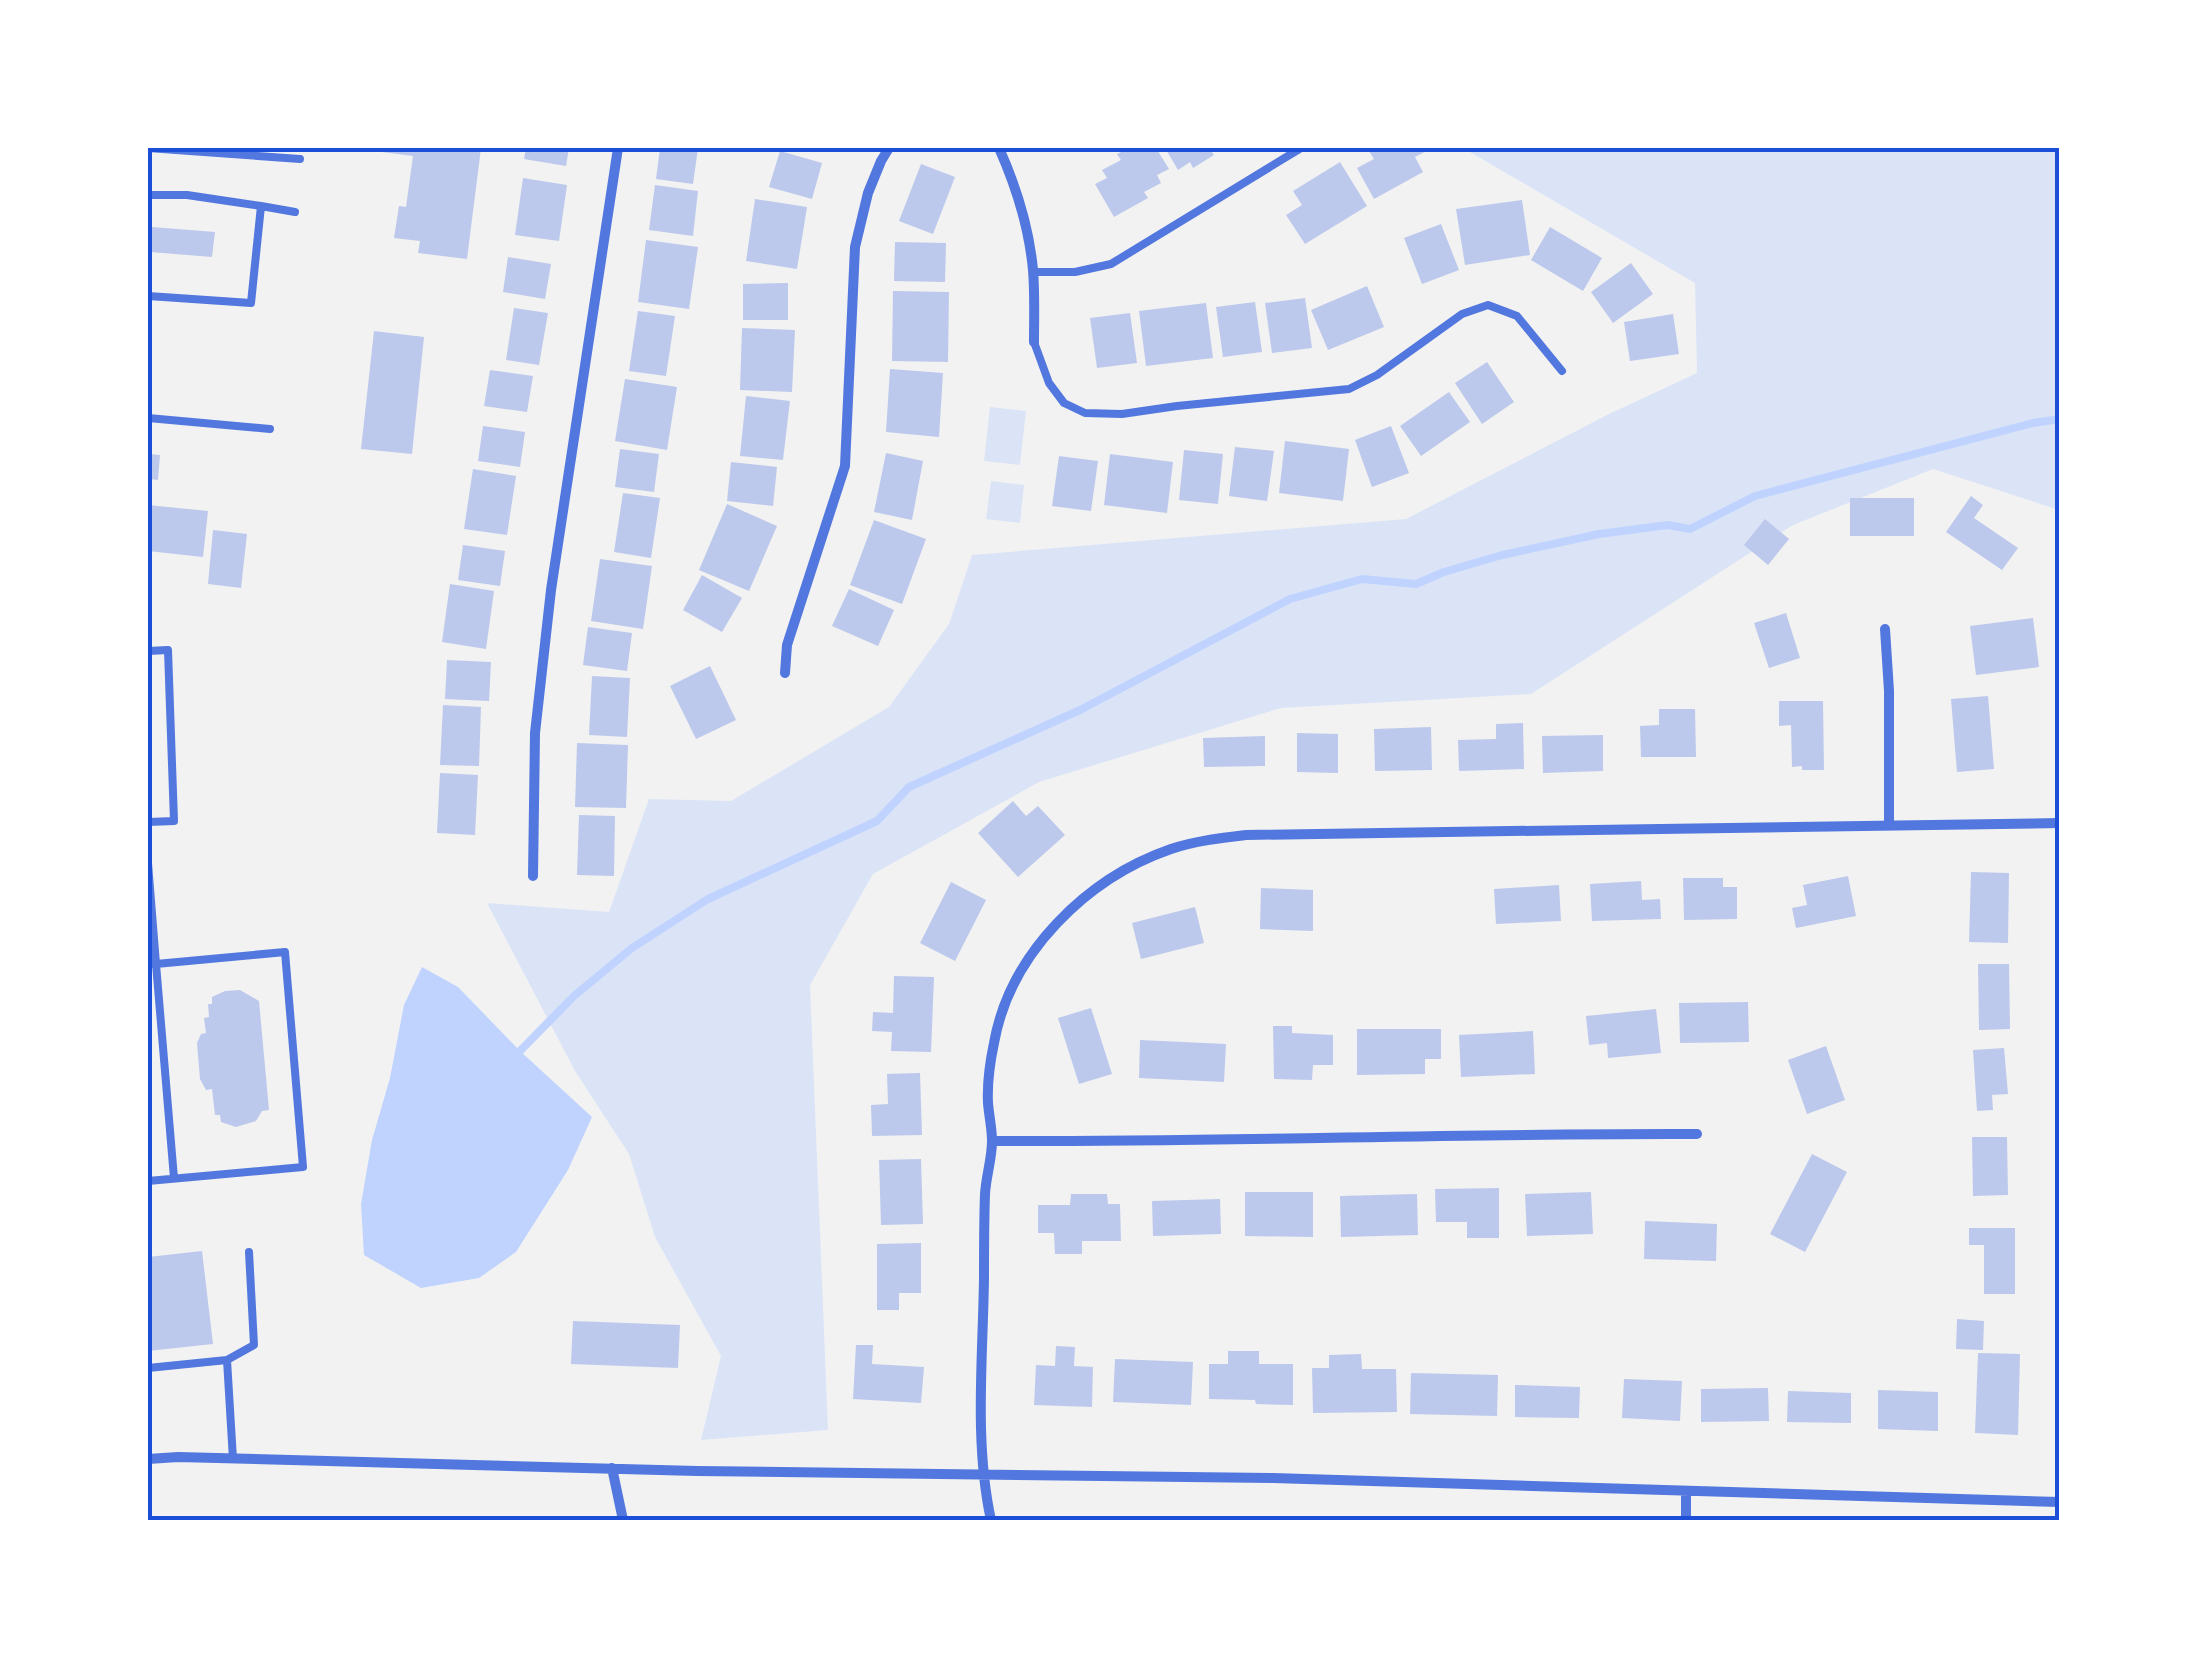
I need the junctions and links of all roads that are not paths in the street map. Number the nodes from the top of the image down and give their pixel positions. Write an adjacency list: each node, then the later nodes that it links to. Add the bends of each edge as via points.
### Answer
1 (148, 148): 6 (lane)
2 (618, 148): 24 (street, via 551,590 535,733)
3 (889, 148): 19 (street, via 868,193 855,247 845,466 786,645)
4 (999, 148): 11 (street)
5 (1301, 148): 11 (lane, via 1111,264)
6 (300, 159)
7 (148, 195): 8 (lane); 9 (lane)
8 (148, 206)
9 (261, 206): 10 (lane); 12 (lane, via 251,303)
10 (294, 212)
11 (1034, 272): 13 (street)
12 (148, 296)
13 (1034, 342): 14 (lane, via 1064,403 1085,413 1349,389 1462,314 1488,305 1517,316)
14 (1562, 371)
15 (148, 418): 16 (lane)
16 (270, 429)
17 (1885, 629): 22 (street)
18 (148, 651): 20 (lane, via 168,650 174,821)
19 (785, 673)
20 (148, 822)
21 (2060, 822): 22 (street)
22 (1890, 824): 27 (street, via 1246,835 1170,850 1088,894 1025,964 994,1041 988,1085)
23 (148, 862): 25 (lane)
24 (534, 876)
25 (152, 964): 28 (lane); 28 (lane, via 284,952 303,1167)
26 (1697, 1134): 27 (street)
27 (992, 1141): 36 (street, via 985,1192)
28 (174, 1178): 29 (lane)
29 (148, 1181)
30 (249, 1252): 31 (lane, via 254,1344)
31 (228, 1360): 32 (lane); 34 (lane)
32 (148, 1368)
33 (148, 1459): 34 (street)
34 (234, 1459): 35 (street)
35 (612, 1468): 36 (street); 39 (street)
36 (984, 1476): 37 (street); 40 (street)
37 (1686, 1491): 38 (street); 41 (street)
38 (2060, 1502)
39 (623, 1520)
40 (991, 1520)
41 (1686, 1520)

